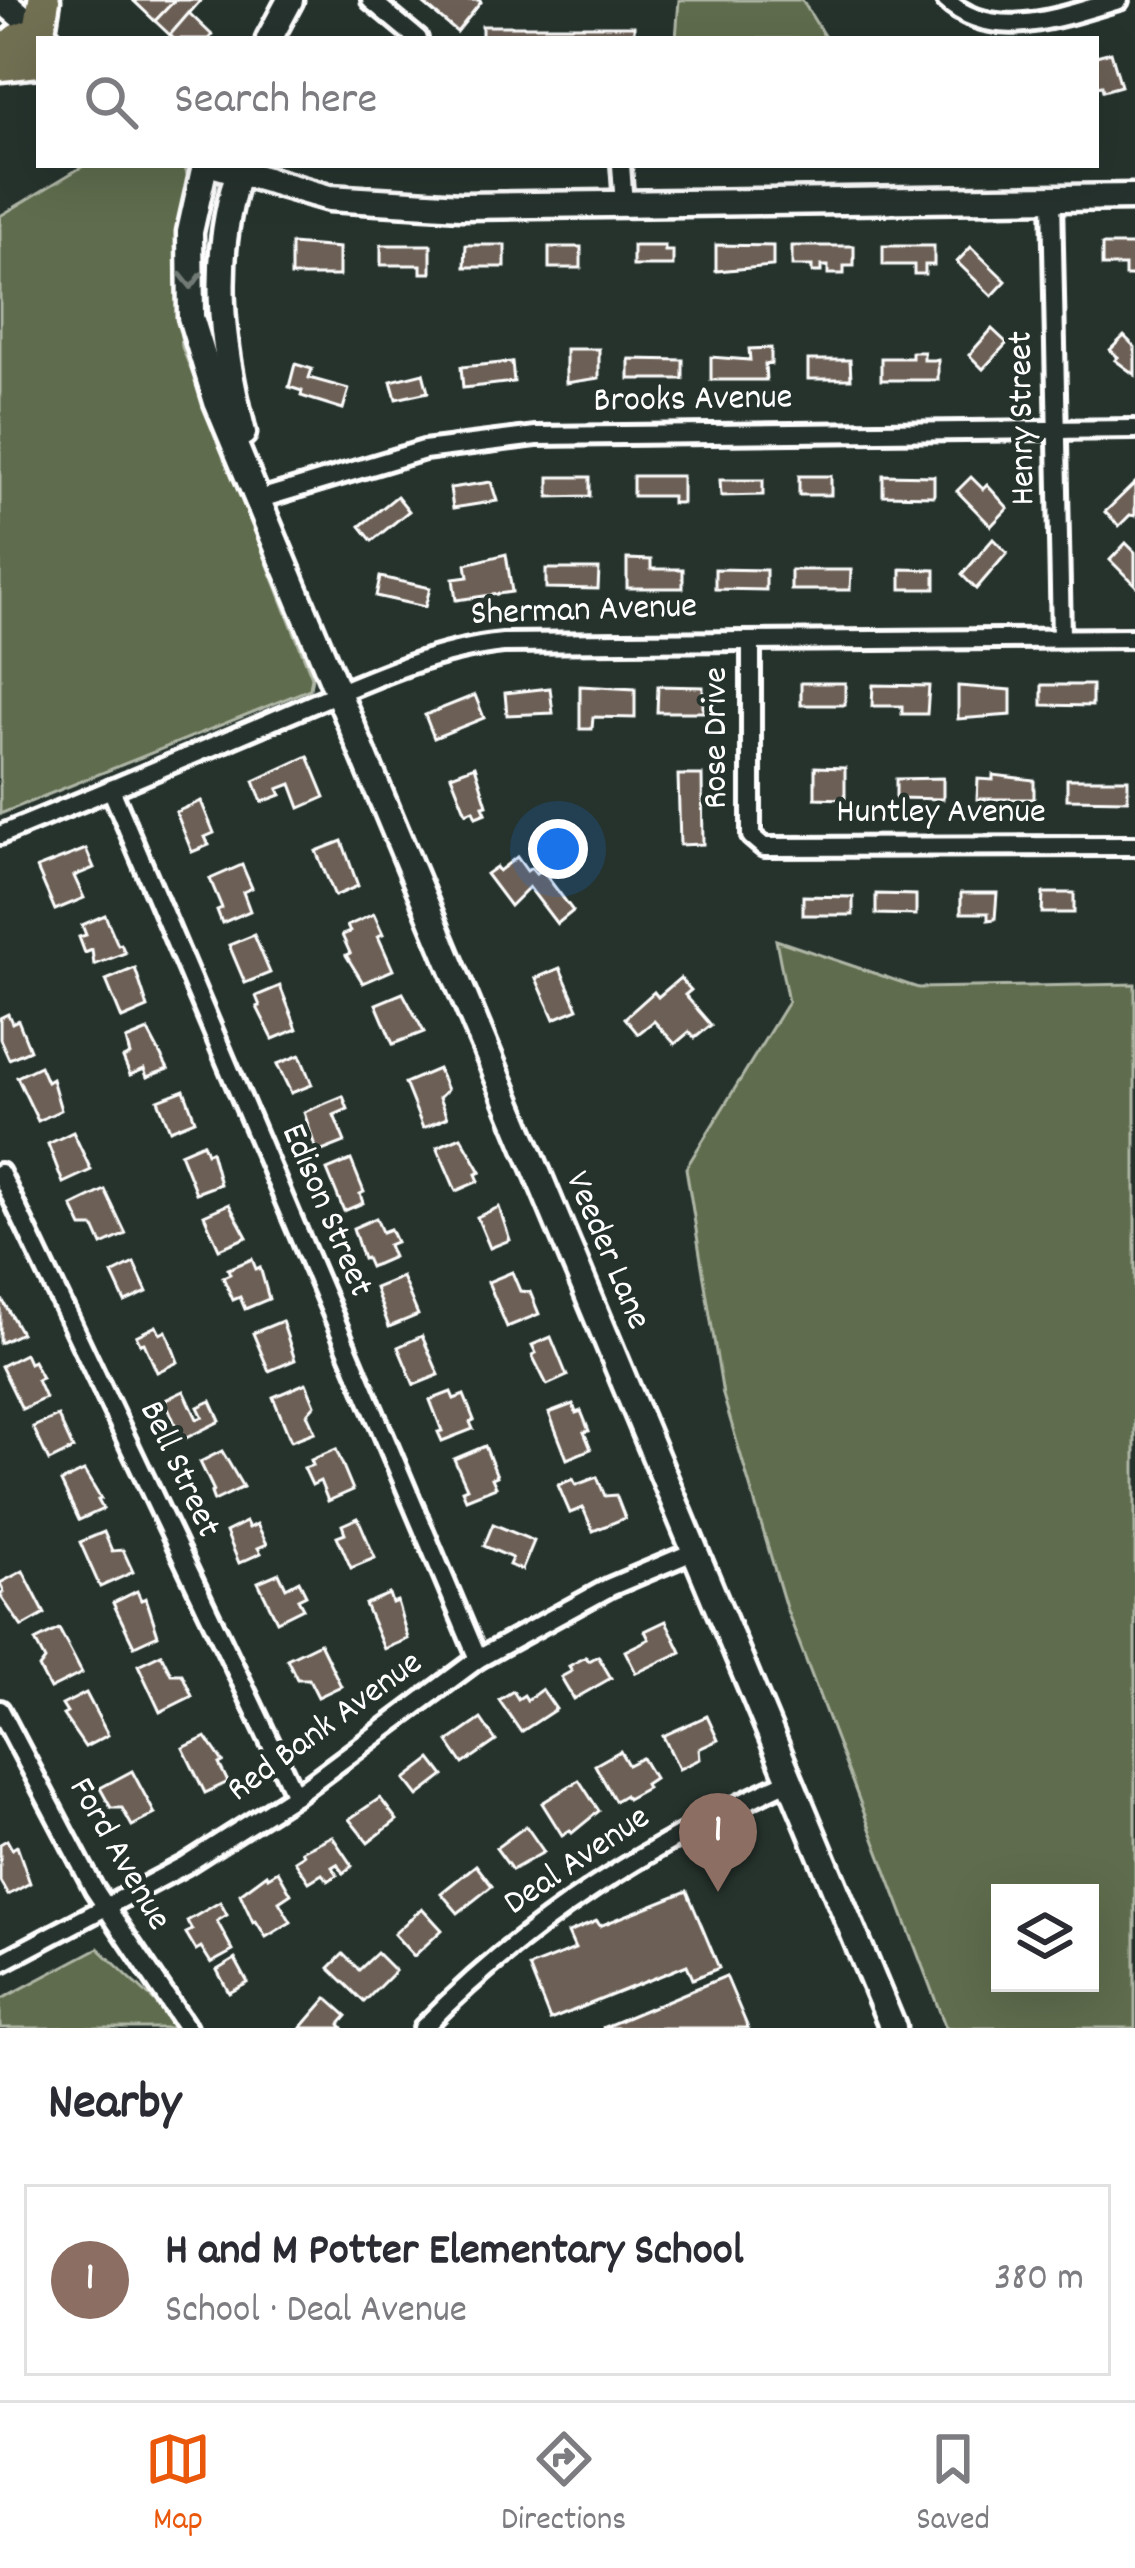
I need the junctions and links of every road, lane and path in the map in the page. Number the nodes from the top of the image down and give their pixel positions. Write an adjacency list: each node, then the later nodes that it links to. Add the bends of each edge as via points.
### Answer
1 (2, 0): 12 (street)
2 (44, 0): 8 (highway)
3 (291, 0): 9 (street); 10 (street)
4 (371, 0): 11 (street)
5 (946, 0): 7 (street, via 994,23 1028,23)
6 (1119, 0): 7 (street)
7 (1065, 7)
8 (42, 36)
9 (271, 36)
10 (284, 36)
11 (414, 36)
12 (36, 37)
13 (36, 43): 15 (highway, via 18,39)
14 (36, 47): 16 (highway)
15 (0, 55)
16 (0, 65)
17 (224, 168): 25 (street, Veeder Lane, via 190,232 191,317)
18 (228, 168): 22 (street, via 329,198)
19 (621, 168): 22 (street)
20 (1135, 197): 21 (street)
21 (1052, 198): 22 (street); 23 (street, Henry Street)
22 (624, 205)
23 (1058, 428): 24 (street, Brooks Avenue); 25 (street, Brooks Avenue, via 536,436 424,450); 26 (street, Henry Street)
24 (1135, 429)
25 (260, 499): 29 (street, Veeder Lane)
26 (1060, 636): 27 (street, Sherman Avenue); 28 (street, Sherman Avenue)
27 (1135, 638)
28 (751, 641): 29 (street, Sherman Avenue, via 466,647); 32 (street, Rose Drive)
29 (338, 693): 30 (street, Sherman Avenue); 35 (street, Veeder Lane)
30 (111, 789): 31 (street, Sherman Avenue); 36 (street, Edison Street)
31 (0, 835)
32 (751, 836): 33 (street, Huntley Avenue, via 764,847)
33 (1135, 846)
34 (0, 1173): 39 (street, Bell Street)
35 (693, 1552): 36 (street, Red Bank Avenue); 38 (street, Veeder Lane)
36 (478, 1659): 39 (street, Red Bank Avenue)
37 (0, 1710): 40 (street, Ford Avenue)
38 (790, 1780): 43 (street, Deal Avenue, via 638,1856 496,1958); 44 (street, Veeder Lane)
39 (296, 1796): 40 (street, Red Bank Avenue)
40 (105, 1907): 41 (street, Red Bank Avenue); 42 (street, Ford Avenue)
41 (0, 1963)
42 (187, 2028)
43 (423, 2028)
44 (893, 2028)

